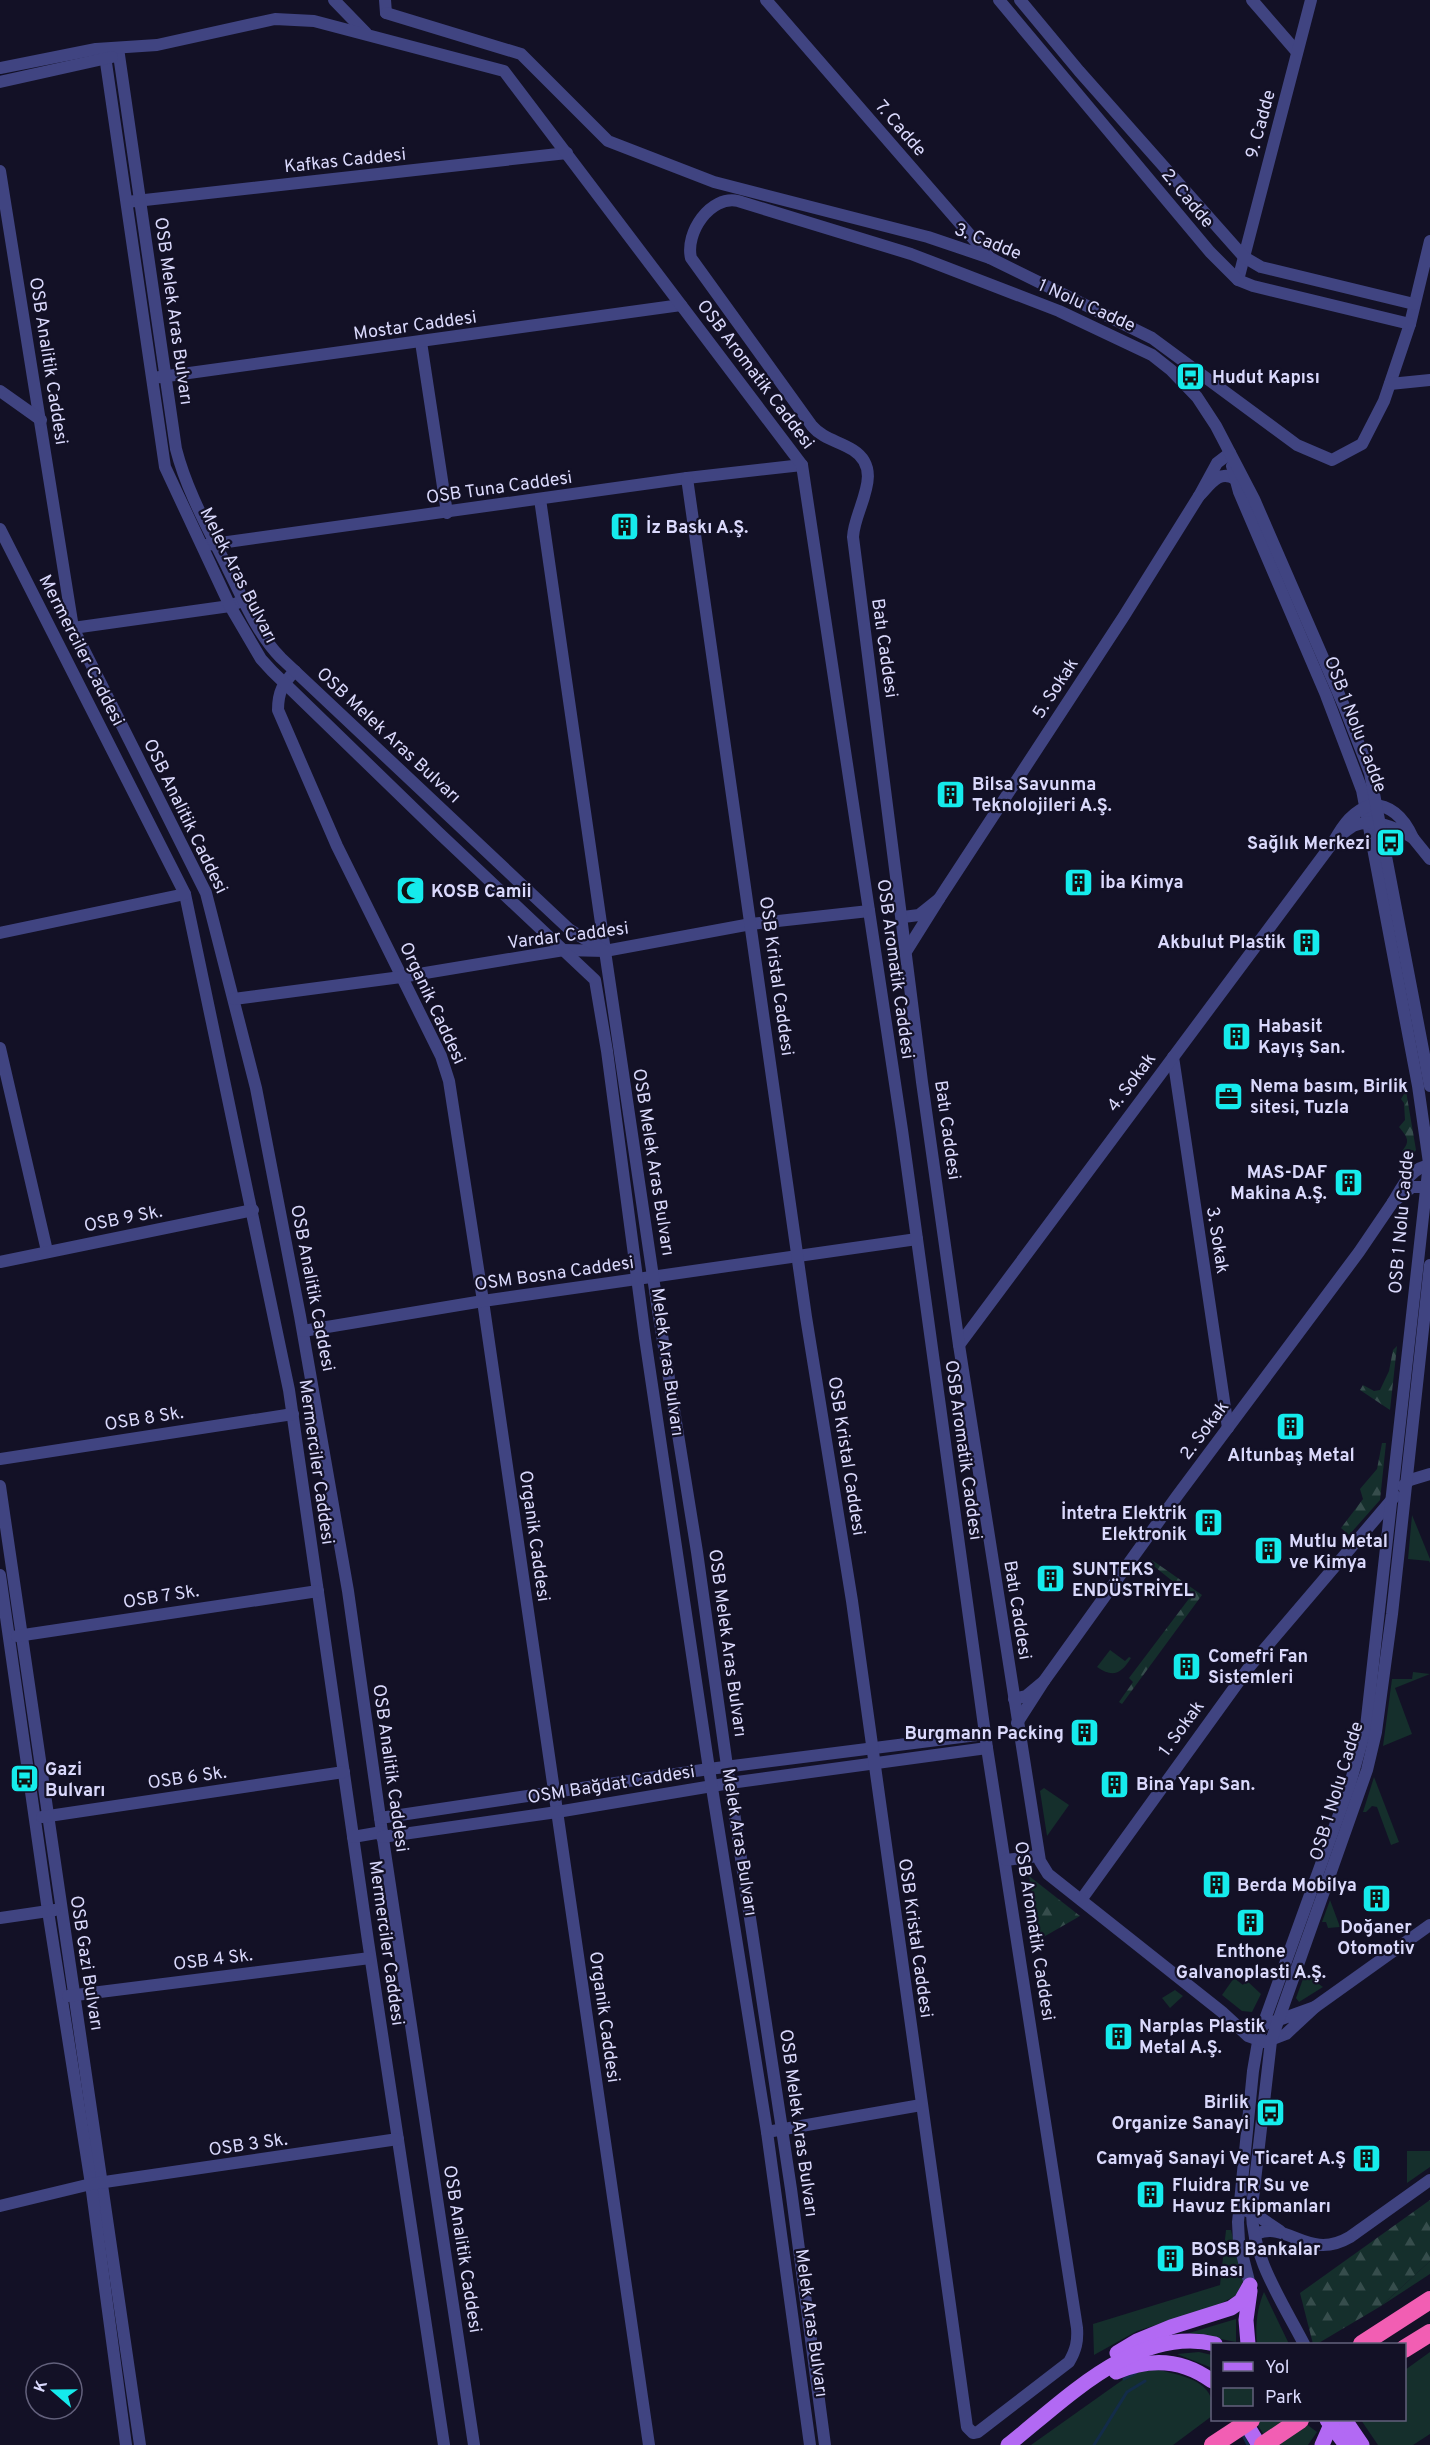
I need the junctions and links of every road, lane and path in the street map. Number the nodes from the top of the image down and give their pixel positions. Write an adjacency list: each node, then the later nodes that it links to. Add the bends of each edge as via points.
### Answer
1 (334, 0): 10 (street)
2 (758, 0): 9 (street)
3 (766, 0): 9 (street)
4 (999, 0): 24 (street, 2. Cadde, via 1210,252)
5 (1020, 0): 22 (street, 2. Cadde)
6 (1252, 0): 12 (street)
7 (1311, 0): 12 (street, 9. Cadde)
8 (385, 6): 23 (street, 3. Cadde, via 521,54 608,141 714,182 928,237)
9 (785, 21): 23 (street, 7. Cadde)
10 (366, 33): 11 (street, OSB Aromatik Caddesi, via 314,21 275,19); 16 (street, OSB Aromatik Caddesi, via 504,71)
11 (119, 52): 13 (street, OSB Aromatik Caddesi); 18 (street, OSB Melek Aras Bulvarı)
12 (1297, 52): 22 (street, 9. Cadde)
13 (105, 54): 14 (street); 15 (street); 19 (street, Melek Aras Bulvarı)
14 (0, 68)
15 (0, 82)
16 (567, 153): 18 (street, Kafkas Caddesi); 26 (street, OSB Aromatik Caddesi)
17 (0, 171): 35 (street, OSB Analitik Caddesi)
18 (141, 201): 19 (street, Kafkas Caddesi); 31 (street, OSB Melek Aras Bulvarı)
19 (127, 202): 31 (street, Melek Aras Bulvarı)
20 (694, 234): 30 (street, 1 Nolu Cadde, via 714,205 723,200 738,201 985,281 1086,322); 61 (street, Batı Caddesi, via 689,252 696,266 812,426 857,452 866,466 867,491 853,537)
21 (1430, 241): 25 (street, 3. Cadde)
22 (1244, 257): 24 (street, 9. Cadde); 25 (street, 2. Cadde, via 1261,267)
23 (990, 258): 28 (street, 3. Cadde)
24 (1239, 279): 27 (street, 2. Cadde, via 1253,286)
25 (1414, 304): 27 (street, 3. Cadde)
26 (681, 305): 29 (street, Mostar Caddesi); 37 (street, OSB Aromatik Caddesi)
27 (1410, 324): 33 (street, 3. Cadde)
28 (1134, 328): 30 (street); 33 (street, 3. Cadde, via 1297,445 1332,460 1362,444)
29 (421, 342): 31 (street, Mostar Caddesi); 42 (street)
30 (1152, 355): 36 (street, 1 Nolu Cadde, via 1197,397)
31 (160, 377): 44 (street, OSB Melek Aras Bulvarı, via 178,458); 45 (street, Melek Aras Bulvarı, via 165,467)
32 (1430, 380): 33 (street)
33 (1390, 384)
34 (0, 391): 35 (street)
35 (41, 420): 48 (street, OSB Analitik Caddesi)
36 (1230, 453): 39 (street, OSB 1 Nolu Cadde); 40 (street, 5. Sokak, via 1217,463); 53 (street, OSB 1 Nolu Cadde, via 1258,507 1344,706 1370,773)
37 (802, 465): 38 (street, OSB Tuna Caddesi); 60 (street, OSB Aromatik Caddesi)
38 (687, 478): 41 (street, OSB Tuna Caddesi); 62 (street, OSB Kristal Caddesi)
39 (1235, 479): 40 (street, 5. Sokak, via 1220,476); 53 (street, OSB 1 Nolu Cadde)
40 (1199, 496): 59 (street, 5. Sokak)
41 (540, 499): 42 (street, OSB Tuna Caddesi); 66 (street)
42 (447, 513): 44 (street, OSB Tuna Caddesi)
43 (0, 529): 58 (street, Mermerciler Caddesi)
44 (216, 544): 45 (street, OSB Tuna Caddesi); 46 (street, OSB Melek Aras Bulvarı)
45 (202, 546): 47 (street, Melek Aras Bulvarı)
46 (244, 600): 47 (street); 49 (street, OSB Melek Aras Bulvarı, via 273,651)
47 (230, 606): 48 (street); 50 (street, Melek Aras Bulvarı, via 261,659)
48 (73, 628): 68 (street, OSB Analitik Caddesi, via 206,894)
49 (295, 671): 50 (street); 51 (street, OSB Melek Aras Bulvarı)
50 (283, 682): 52 (street, Melek Aras Bulvarı); 67 (street, Organik Caddesi, via 278,710 337,846)
51 (398, 770): 52 (street); 66 (street, OSB Melek Aras Bulvarı, via 570,930)
52 (386, 782): 65 (street, Melek Aras Bulvarı)
53 (1372, 806): 54 (street, OSB 1 Nolu Cadde); 55 (street, via 1385,807 1396,814); 56 (street, 4. Sokak, via 1347,820)
54 (1375, 824): 55 (street); 56 (street, via 1356,825); 71 (street, OSB 1 Nolu Cadde); 72 (street, OSB 1 Nolu Cadde)
55 (1413, 838): 57 (street)
56 (1334, 841): 70 (street, 4. Sokak)
57 (1430, 859)
58 (185, 894): 63 (street); 75 (street, Mermerciler Caddesi)
59 (939, 899): 61 (street, 5. Sokak, via 919,915); 64 (street, 5. Sokak)
60 (869, 911): 62 (street, Vardar Caddesi); 76 (street, OSB Aromatik Caddesi)
61 (903, 917): 64 (street, Batı Caddesi)
62 (751, 924): 66 (street, Vardar Caddesi); 78 (street, OSB Kristal Caddesi)
63 (0, 933)
64 (907, 950): 85 (street, Batı Caddesi)
65 (564, 951): 66 (street, Vardar Caddesi); 67 (street, Vardar Caddesi); 82 (street, Melek Aras Bulvarı, via 595,980)
66 (605, 951): 81 (street, OSB Melek Aras Bulvarı)
67 (401, 977): 68 (street, Vardar Caddesi); 83 (street, Organik Caddesi, via 441,1056 449,1081)
68 (234, 999): 84 (street, OSB Analitik Caddesi, via 256,1088)
69 (0, 1047): 77 (street)
70 (1173, 1057): 85 (street, 4. Sokak); 87 (street, 3. Sokak)
71 (1430, 1086)
72 (1429, 1166): 73 (street, OSB 1 Nolu Cadde); 74 (street, 2. Sokak, via 1422,1166 1412,1175)
73 (1427, 1187): 74 (street, 2. Sokak, via 1412,1187); 91 (street, OSB 1 Nolu Cadde)
74 (1394, 1202): 87 (street, 2. Sokak)
75 (253, 1210): 77 (street, OSB 9 Sk.); 86 (street, Mermerciler Caddesi)
76 (917, 1239): 78 (street, OSM Bosna Caddesi); 101 (street, OSB Aromatik Caddesi)
77 (47, 1251): 79 (street, OSB 9 Sk.)
78 (797, 1255): 81 (street, OSM Bosna Caddesi); 103 (street, OSB Kristal Caddesi)
79 (0, 1262)
80 (1430, 1265): 91 (street, OSB 1 Nolu Cadde)
81 (653, 1276): 82 (street, OSM Bosna Caddesi); 105 (street, OSB Melek Aras Bulvarı)
82 (638, 1279): 83 (street, OSM Bosna Caddesi); 106 (street, Melek Aras Bulvarı)
83 (483, 1301): 84 (street, OSM Bosna Caddesi); 110 (street, Organik Caddesi)
84 (303, 1331): 113 (street, OSB Analitik Caddesi, via 348,1591)
85 (959, 1345): 99 (street, Batı Caddesi)
86 (293, 1414): 88 (street, OSB 8 Sk.); 96 (street, Mermerciler Caddesi)
87 (1228, 1428): 98 (street, 2. Sokak)
88 (0, 1459)
89 (1430, 1474): 91 (street)
90 (0, 1486): 94 (street, OSB Gazi Bulvarı)
91 (1399, 1491): 92 (street, OSB 1 Nolu Cadde); 93 (street, 1. Sokak); 128 (street, OSB 1 Nolu Cadde, via 1381,1701 1373,1746 1346,1831)
92 (1389, 1527): 93 (street); 128 (street, OSB 1 Nolu Cadde, via 1360,1753)
93 (1367, 1530): 118 (street, 1. Sokak, via 1250,1666)
94 (3, 1533): 97 (street, OSB Gazi Bulvarı)
95 (0, 1575): 97 (street, OSB Gazi Bulvarı)
96 (318, 1591): 97 (street, OSB 7 Sk.); 107 (street, Mermerciler Caddesi)
97 (16, 1637): 112 (street, OSB Gazi Bulvarı)
98 (1044, 1681): 99 (street, 2. Sokak, via 1026,1696); 100 (street, 2. Sokak)
99 (1014, 1699): 100 (street, Batı Caddesi)
100 (1017, 1723): 116 (street, Batı Caddesi)
101 (985, 1734): 102 (street, OSB Aromatik Caddesi); 103 (street, OSM Bağdat Caddesi)
102 (987, 1748): 104 (street, OSM Bağdat Caddesi); 117 (street, OSB Aromatik Caddesi)
103 (872, 1749): 104 (street, OSB Kristal Caddesi); 105 (street, OSM Bağdat Caddesi)
104 (874, 1762): 108 (street, OSM Bağdat Caddesi); 130 (street, OSB Kristal Caddesi)
105 (727, 1766): 106 (street, OSM Bağdat Caddesi); 108 (street, OSB Melek Aras Bulvarı)
106 (709, 1769): 109 (street, Melek Aras Bulvarı); 110 (street, OSM Bağdat Caddesi)
107 (344, 1772): 112 (street, OSB 6 Sk.); 115 (street, Mermerciler Caddesi)
108 (730, 1783): 109 (street, OSM Bağdat Caddesi); 131 (street, OSB Melek Aras Bulvarı)
109 (713, 1786): 111 (street, OSM Bağdat Caddesi); 132 (street, Melek Aras Bulvarı)
110 (554, 1793): 111 (street, Organik Caddesi); 113 (street, OSM Bağdat Caddesi)
111 (557, 1812): 114 (street, OSM Bağdat Caddesi); 160 (street, Organik Caddesi)
112 (42, 1817): 119 (street, OSB Gazi Bulvarı); 120 (street, OSB Gazi Bulvarı)
113 (380, 1818): 114 (street, OSB Analitik Caddesi)
114 (382, 1835): 115 (street, OSM Bağdat Caddesi); 159 (street, OSB Analitik Caddesi)
115 (353, 1837): 123 (street, Mermerciler Caddesi)
116 (1038, 1856): 117 (street); 118 (street, Batı Caddesi, via 1048,1874)
117 (1006, 1860): 155 (street, OSB Aromatik Caddesi, via 1078,2339 1069,2362)
118 (1081, 1900): 127 (street, Batı Caddesi)
119 (61, 1909): 120 (street); 124 (street, OSB Gazi Bulvarı)
120 (48, 1911): 121 (street); 125 (street, OSB Gazi Bulvarı)
121 (0, 1918)
122 (1430, 1925): 126 (street)
123 (370, 1958): 124 (street, OSB 4 Sk.); 133 (street, Mermerciler Caddesi)
124 (74, 1995): 125 (street, OSB 4 Sk.); 135 (street, OSB Gazi Bulvarı)
125 (61, 1997): 135 (street, OSB Gazi Bulvarı)
126 (1315, 2007): 128 (street); 129 (street, via 1286,2034)
127 (1222, 2012): 128 (street, Batı Caddesi, via 1248,2026); 129 (street, Batı Caddesi, via 1245,2034)
128 (1269, 2023): 129 (street, OSB 1 Nolu Cadde)
129 (1264, 2041): 137 (street, OSB 1 Nolu Cadde); 138 (street, OSB 1 Nolu Cadde, via 1253,2071)
130 (921, 2105): 131 (street); 155 (street, OSB Kristal Caddesi, via 967,2427)
131 (782, 2128): 132 (street); 162 (street, OSB Melek Aras Bulvarı)
132 (767, 2132): 161 (street, Melek Aras Bulvarı)
133 (398, 2139): 135 (street, OSB 3 Sk.); 158 (street, Mermerciler Caddesi)
134 (1430, 2180): 139 (street, via 1336,2244 1315,2245)
135 (96, 2183): 136 (street, OSB 3 Sk.); 156 (street, OSB Gazi Bulvarı); 157 (street, OSB Gazi Bulvarı)
136 (0, 2206)
137 (1252, 2211): 138 (street); 139 (street); 140 (street, OSB 1 Nolu Cadde)
138 (1239, 2216): 141 (street, OSB 1 Nolu Cadde, via 1239,2242)
139 (1283, 2234): 140 (street, via 1265,2230)
140 (1255, 2238): 146 (street, OSB 1 Nolu Cadde)
141 (1250, 2284): 145 (main road, OSB 1 Nolu Cadde); 150 (main road, via 1241,2301 1231,2308 1171,2327 1112,2356)
142 (1430, 2301): 147 (highway)
143 (1430, 2333): 148 (highway)
144 (1211, 2343): 150 (main road, via 1185,2342 1138,2353 1110,2366)
145 (1248, 2343)
146 (1304, 2343)
147 (1364, 2343)
148 (1406, 2348)
149 (1211, 2380): 150 (main road, via 1186,2367 1156,2361 1125,2368)
150 (1080, 2388): 163 (main road)
151 (1245, 2421): 165 (main road)
152 (1249, 2421): 164 (highway)
153 (1298, 2421): 165 (highway)
154 (1334, 2421): 166 (main road); 167 (main road); 168 (main road)
155 (978, 2432)
156 (126, 2445)
157 (140, 2445)
158 (444, 2445)
159 (474, 2445)
160 (650, 2445)
161 (810, 2445)
162 (825, 2445)
163 (1008, 2445)
164 (1213, 2445)
165 (1261, 2445)
166 (1322, 2445)
167 (1346, 2445)
168 (1362, 2445)

